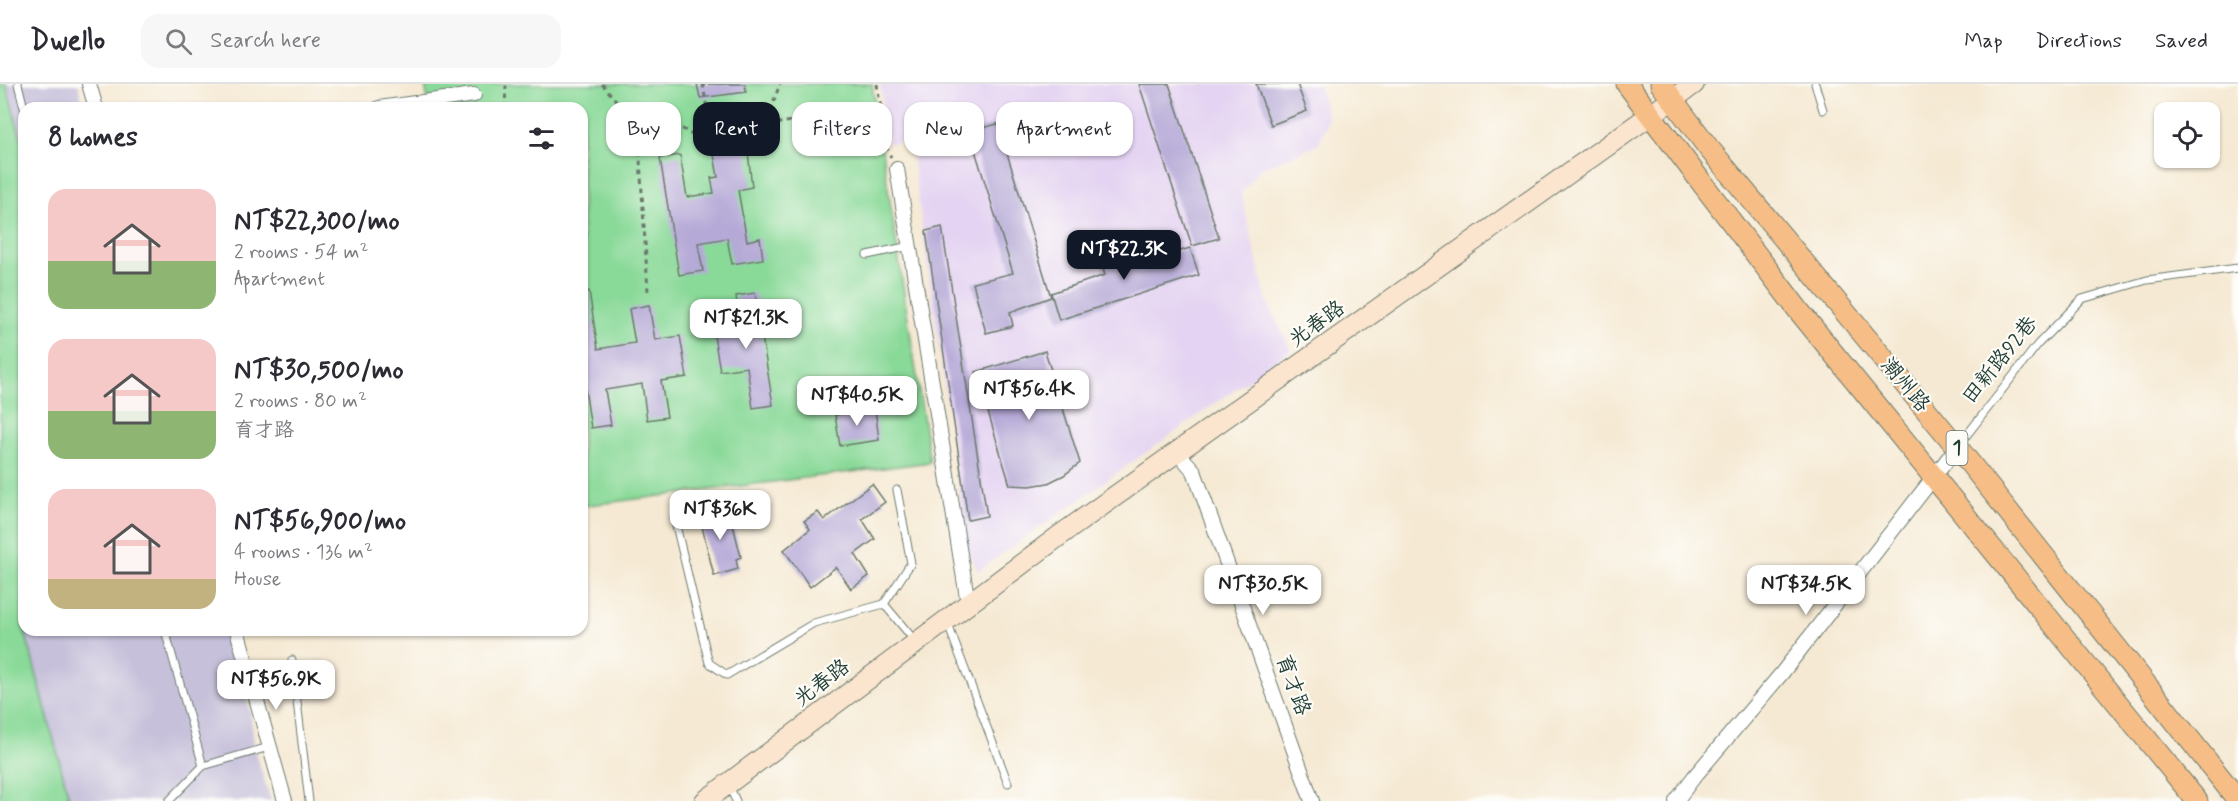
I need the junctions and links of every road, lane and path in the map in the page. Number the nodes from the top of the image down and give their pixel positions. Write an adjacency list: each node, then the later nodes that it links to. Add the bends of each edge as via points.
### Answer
1 (18, 84): 13 (lane)
2 (89, 84): 14 (street)
3 (506, 84): 16 (path)
4 (602, 84): 17 (path)
5 (703, 84): 18 (path)
6 (780, 84): 19 (path)
7 (877, 84): 23 (path, via 887,149)
8 (1627, 84): 21 (main road, 潮州路 / 1)
9 (1694, 84): 11 (main road, 光春路)
10 (1815, 84): 20 (lane)
11 (1666, 92): 21 (main road, 光春路); 28 (main road, 潮州路 / 1)
12 (474, 95): 15 (street)
13 (22, 102)
14 (94, 102)
15 (423, 102)
16 (505, 102)
17 (617, 102)
18 (706, 102)
19 (773, 102)
20 (1823, 110)
21 (1650, 116): 29 (main road, 光春路); 30 (main road, 潮州路 / 1, via 1799,311)
22 (640, 156): 27 (path)
23 (897, 170): 24 (street)
24 (910, 246): 25 (lane); 33 (street)
25 (867, 255)
26 (2238, 268): 28 (lane, 田新路92巷, via 2147,280 2082,299 2038,344)
27 (648, 292)
28 (1957, 447): 30 (street, 田新路92巷); 44 (main road, 潮州路 / 1)
29 (1178, 453): 33 (main road, 光春路); 49 (street, 育才路, via 1194,471)
30 (1935, 476): 50 (street, 田新路92巷, via 1782,673); 51 (main road, 潮州路 / 1)
31 (897, 490): 34 (lane, via 911,563)
32 (674, 517): 34 (lane, via 709,663 727,675 814,623)
33 (968, 603): 35 (main road, 光春路)
34 (884, 604): 38 (lane)
35 (946, 620): 38 (main road, 光春路); 42 (lane)
36 (167, 636): 41 (lane)
37 (239, 636): 40 (street)
38 (916, 642): 43 (main road, 光春路)
39 (292, 660): 47 (lane)
40 (269, 747): 41 (lane); 46 (street)
41 (203, 766): 45 (lane)
42 (1008, 783)
43 (732, 792): 48 (main road, 光春路)
44 (2238, 800)
45 (170, 801)
46 (285, 801)
47 (309, 801)
48 (705, 801)
49 (1312, 801)
50 (1676, 801)
51 (2197, 801)

